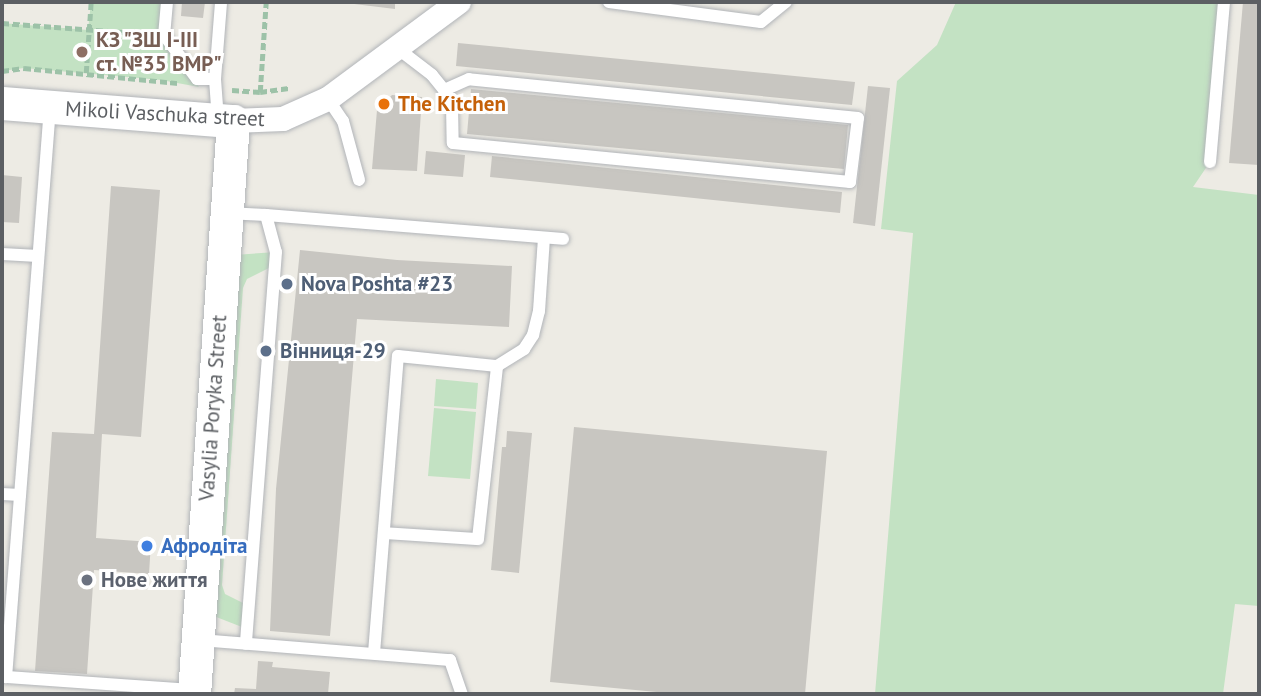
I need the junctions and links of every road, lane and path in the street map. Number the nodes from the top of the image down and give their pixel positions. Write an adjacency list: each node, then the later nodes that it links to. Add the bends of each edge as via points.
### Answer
1 (91, 2): 10 (path)
2 (167, 2): 11 (lane)
3 (222, 2): 19 (lane)
4 (266, 2): 17 (path)
5 (460, 2): 12 (street, Mikoli Vaschuka street)
6 (609, 2): 7 (lane, via 761,22)
7 (786, 2)
8 (1224, 2): 22 (lane)
9 (2, 23): 10 (path)
10 (89, 30): 11 (path); 14 (path)
11 (164, 35): 19 (lane)
12 (397, 48): 16 (lane); 18 (street, Mikoli Vaschuka street)
13 (2, 71): 14 (path, via 24,68)
14 (86, 73): 19 (path, via 161,79)
15 (295, 87): 17 (path)
16 (444, 90): 16 (lane, via 469,79 858,118 850,182 453,143 452,104)
17 (260, 92): 19 (path)
18 (328, 99): 19 (street, Mikoli Vaschuka street, via 289,117); 23 (lane, via 343,121)
19 (221, 102): 21 (street, Mikoli Vaschuka street); 24 (street, Vasylia Poryka Street)
20 (2, 103): 21 (street, Mikoli Vaschuka street)
21 (50, 107): 29 (lane)
22 (1210, 162)
23 (359, 180)
24 (226, 213): 25 (lane); 34 (street, Vasylia Poryka Street)
25 (266, 215): 26 (lane); 35 (lane, via 276,252)
26 (544, 238): 27 (lane); 30 (lane, via 533,335 524,349)
27 (563, 239)
28 (2, 254): 29 (lane)
29 (38, 256): 32 (lane)
30 (497, 366): 33 (lane, via 478,539); 33 (lane, via 398,356)
31 (2, 494): 32 (lane)
32 (20, 495): 37 (lane)
33 (384, 533): 36 (lane)
34 (197, 640): 35 (lane); 38 (street, Vasylia Poryka Street)
35 (246, 643): 36 (lane)
36 (374, 653): 39 (lane, via 450,660)
37 (4, 677): 38 (lane)
38 (194, 692)
39 (462, 694)

